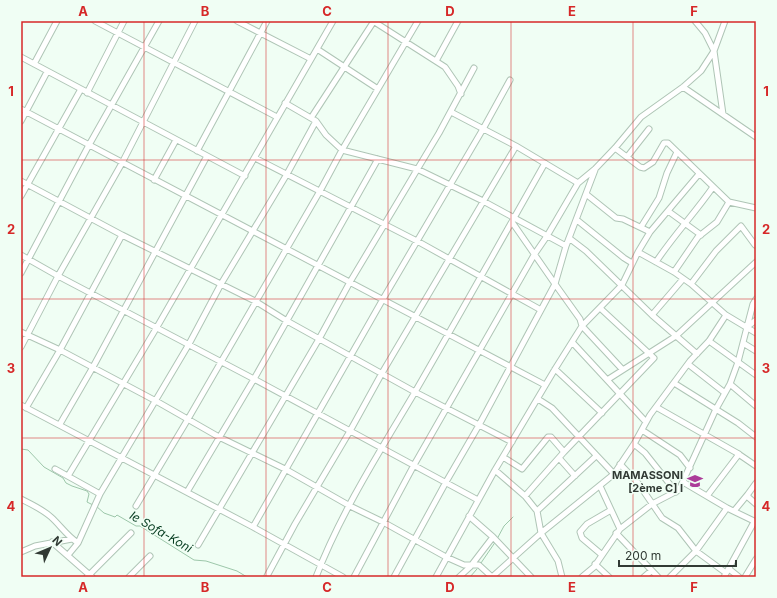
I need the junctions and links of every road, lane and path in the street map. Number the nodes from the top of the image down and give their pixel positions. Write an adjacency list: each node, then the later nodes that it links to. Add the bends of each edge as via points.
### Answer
1 (57, 21): 24 (street)
2 (95, 21): 14 (street)
3 (124, 21): 14 (street)
4 (159, 21): 17 (street)
5 (195, 21): 23 (street)
6 (237, 21): 15 (street)
7 (267, 21): 15 (street)
8 (333, 21): 18 (street)
9 (374, 21): 16 (street); 25 (street)
10 (418, 21): 16 (street)
11 (458, 21): 22 (street)
12 (695, 21): 19 (street, via 705,33)
13 (725, 21): 19 (street)
14 (118, 33): 17 (street); 32 (street)
15 (260, 34): 21 (street); 33 (street)
16 (406, 42): 22 (street); 31 (street)
17 (145, 47): 23 (street); 36 (street)
18 (317, 49): 21 (street); 25 (street)
19 (714, 51): 29 (street, via 701,71); 39 (street)
20 (21, 58): 24 (street)
21 (311, 59): 35 (street)
22 (436, 61): 34 (street, via 445,66)
23 (173, 62): 33 (street); 44 (street)
24 (34, 64): 27 (street)
25 (344, 67): 31 (street); 41 (street)
26 (474, 68): 34 (street)
27 (48, 72): 30 (street); 37 (street)
28 (510, 80): 46 (street)
29 (683, 88): 39 (street); 52 (street, via 641,117)
30 (81, 89): 32 (street); 45 (street)
31 (378, 89): 53 (street)
32 (87, 92): 36 (street)
33 (229, 92): 40 (street); 54 (street)
34 (461, 94): 38 (street)
35 (285, 103): 40 (street); 41 (street)
36 (112, 106): 44 (street); 50 (street)
37 (23, 110): 42 (street); 45 (street)
38 (451, 112): 46 (street); 62 (street)
39 (723, 114): 48 (street)
40 (278, 117): 58 (street)
41 (311, 118): 43 (street)
42 (21, 120)
43 (316, 121): 53 (street); 64 (street)
44 (143, 122): 49 (street); 60 (street)
45 (58, 129): 50 (street); 70 (street)
46 (483, 129): 51 (street); 71 (street)
47 (649, 129): 57 (street)
48 (756, 137)
49 (176, 140): 54 (street); 67 (street)
50 (89, 145): 60 (street); 78 (street)
51 (516, 146): 61 (street); 77 (street)
52 (615, 148): 57 (street); 63 (street)
53 (342, 150): 59 (street); 73 (street)
54 (197, 151): 56 (street)
55 (677, 152): 57 (street, via 668,143 664,143 653,162 644,168); 65 (street); 89 (street, via 659,198)
56 (207, 156): 66 (street); 76 (street)
57 (627, 157)
58 (255, 158): 64 (street); 66 (street)
59 (378, 159): 62 (street); 80 (street)
60 (122, 163): 67 (street); 84 (street)
61 (545, 163): 69 (street); 85 (street)
62 (417, 169): 71 (street); 88 (street)
63 (595, 169): 69 (street); 74 (street)
64 (287, 174): 73 (street); 90 (street)
65 (699, 174): 72 (street); 82 (street)
66 (244, 176): 83 (street)
67 (154, 180): 76 (street)
68 (21, 181): 70 (street)
69 (578, 183): 94 (street)
70 (27, 185): 75 (street); 78 (street)
71 (449, 185): 77 (street); 96 (street)
72 (713, 187): 79 (street); 87 (street)
73 (320, 190): 80 (street); 99 (street)
74 (586, 194): 86 (street); 89 (street, via 616,218)
75 (21, 196)
76 (186, 196): 83 (street); 100 (street)
77 (483, 201): 85 (street); 105 (street)
78 (59, 202): 84 (street); 104 (street)
79 (729, 202): 81 (street); 93 (street, via 717,222)
80 (352, 207): 88 (street); 109 (street)
81 (756, 208)
82 (668, 211): 87 (street); 91 (street)
83 (223, 215): 90 (street); 110 (street)
84 (90, 219): 92 (street); 113 (street)
85 (513, 220): 94 (street); 103 (street); 114 (street)
86 (577, 220): 95 (street); 108 (street)
87 (686, 224): 93 (street); 106 (street)
88 (384, 225): 96 (street); 116 (street)
89 (641, 227): 91 (street)
90 (253, 231): 99 (street); 117 (street)
91 (650, 232): 101 (street)
92 (122, 235): 100 (street); 121 (street)
93 (701, 235): 111 (street)
94 (547, 236): 98 (street); 103 (street)
95 (569, 238): 98 (street); 120 (street)
96 (417, 241): 105 (street); 123 (street)
97 (756, 245): 119 (street, via 740,226 716,251)
98 (566, 246): 118 (street)
99 (286, 249): 109 (street); 125 (street)
100 (156, 251): 110 (street); 128 (street)
101 (638, 252): 106 (street); 108 (street)
102 (21, 255): 104 (street)
103 (534, 255): 118 (street); 122 (street)
104 (29, 260): 112 (street); 113 (street)
105 (449, 260): 114 (street); 132 (street)
106 (656, 262): 111 (street)
107 (756, 262): 126 (street)
108 (632, 263): 120 (street)
109 (319, 266): 116 (street); 134 (street)
110 (190, 268): 117 (street); 136 (street)
111 (674, 272): 115 (street)
112 (21, 273)
113 (58, 276): 121 (street); 141 (street)
114 (480, 277): 122 (street); 140 (street)
115 (683, 278): 119 (street); 130 (street)
116 (350, 282): 123 (street); 143 (street)
117 (220, 284): 125 (street); 147 (street)
118 (555, 284): 129 (street); 135 (street, via 580,319)
119 (691, 284): 126 (street)
120 (622, 285): 127 (street); 130 (street)
121 (91, 292): 128 (street); 149 (street)
122 (512, 294): 129 (street); 150 (street)
123 (383, 299): 132 (street); 154 (street)
124 (756, 299): 137 (street)
125 (255, 301): 134 (street); 155 (street)
126 (712, 303): 131 (street); 142 (street)
127 (600, 308): 135 (street); 152 (street)
128 (123, 310): 136 (street); 159 (street)
129 (541, 310): 158 (street)
130 (652, 315): 142 (street)
131 (726, 315): 137 (street); 144 (street)
132 (416, 317): 140 (street); 162 (street)
133 (756, 320): 137 (street)
134 (287, 321): 143 (street); 164 (street)
135 (582, 326): 145 (street); 161 (street)
136 (157, 327): 147 (street); 167 (street)
137 (747, 327): 139 (street); 146 (street)
138 (21, 332): 141 (street)
139 (756, 333)
140 (448, 334): 150 (street); 170 (street)
141 (28, 335): 148 (street); 149 (street)
142 (676, 336): 152 (street); 153 (street)
143 (319, 338): 154 (street); 173 (street)
144 (709, 341): 153 (street); 156 (street)
145 (572, 342): 160 (street); 165 (street)
146 (743, 343): 151 (street); 156 (street)
147 (189, 344): 155 (street); 175 (street)
148 (21, 347)
149 (60, 350): 159 (street); 179 (street)
150 (479, 350): 158 (street); 180 (street)
151 (756, 351)
152 (648, 353): 161 (street); 172 (street, via 654,358)
153 (697, 354): 157 (street)
154 (351, 356): 162 (street); 182 (street)
155 (221, 362): 164 (street); 184 (street)
156 (738, 362): 163 (street); 168 (street)
157 (688, 364): 166 (street); 171 (street)
158 (510, 366): 169 (street); 187 (street)
159 (93, 367): 167 (street); 186 (street)
160 (555, 369): 169 (street); 183 (street)
161 (622, 369): 165 (street)
162 (382, 374): 170 (street); 189 (street)
163 (756, 375)
164 (254, 379): 173 (street); 191 (street)
165 (607, 380): 172 (street)
166 (674, 383): 178 (street); 181 (street)
167 (124, 384): 175 (street); 194 (street)
168 (730, 384): 171 (street); 177 (street)
169 (545, 385): 174 (street)
170 (415, 392): 180 (street); 197 (street)
171 (725, 393): 181 (street)
172 (620, 394): 183 (street); 185 (street)
173 (286, 396): 182 (street); 199 (street)
174 (538, 398): 192 (street, via 552,408); 195 (street)
175 (156, 401): 184 (street); 203 (street)
176 (21, 405): 179 (street)
177 (756, 406)
178 (656, 407): 185 (street); 190 (street)
179 (26, 408): 186 (street)
180 (446, 408): 187 (street); 206 (street)
181 (716, 409): 190 (street); 193 (street)
182 (318, 413): 189 (street); 210 (street)
183 (602, 413): 192 (street)
184 (188, 419): 191 (street); 213 (street)
185 (646, 422): 188 (street)
186 (60, 424): 194 (street)
187 (479, 425): 195 (street); 216 (street)
188 (642, 430): 196 (street); 208 (street, via 680,455)
189 (350, 431): 197 (street); 220 (street)
190 (704, 435): 200 (street); 208 (street)
191 (220, 437): 199 (street); 221 (street)
192 (578, 437): 198 (street); 201 (street)
193 (756, 437)
194 (90, 440): 203 (street); 214 (street)
195 (512, 442): 202 (street)
196 (634, 444): 205 (street); 222 (street, via 645,453)
197 (382, 448): 206 (street); 232 (street)
198 (564, 452): 202 (street, via 551,437 548,437 522,469); 204 (street)
199 (252, 453): 210 (street); 234 (street)
200 (739, 454): 207 (street); 226 (street)
201 (596, 456): 212 (street); 215 (street)
202 (503, 457): 211 (street)
203 (121, 458): 213 (street); 223 (street)
204 (559, 458): 215 (street); 225 (street)
205 (620, 464): 212 (street); 229 (street, via 638,483)
206 (414, 465): 216 (street); 239 (street)
207 (756, 466)
208 (690, 468): 217 (street)
209 (55, 469): 214 (street)
210 (285, 469): 220 (street); 241 (street)
211 (495, 470): 225 (street); 228 (street)
212 (614, 474): 219 (street)
213 (154, 475): 221 (street); 231 (street)
214 (68, 476): 223 (street)
215 (575, 476): 236 (street)
216 (446, 482): 228 (street); 247 (street)
217 (683, 482): 222 (street); 226 (street)
218 (756, 484): 224 (street)
219 (600, 486): 235 (street); 244 (street)
220 (317, 487): 232 (street); 250 (street)
221 (187, 492): 234 (street)
222 (676, 492): 229 (street)
223 (100, 494): 249 (street)
224 (748, 494): 230 (street); 237 (street)
225 (525, 496): 236 (street)
226 (707, 496): 233 (street)
227 (21, 499): 245 (street, via 40,508)
228 (478, 500): 238 (street)
229 (652, 504): 242 (street); 252 (street, via 662,518 678,528)
230 (756, 504)
231 (136, 506)
232 (350, 506): 239 (street); 262 (street)
233 (728, 508): 237 (street); 252 (street)
234 (219, 509): 241 (street); 251 (street)
235 (611, 510): 242 (street); 254 (street, via 580,532 582,538)
236 (537, 511): 244 (street)
237 (734, 512): 240 (street)
238 (469, 516): 246 (street); 257 (street)
239 (383, 522): 247 (street); 271 (street)
240 (755, 522): 264 (street)
241 (253, 527): 250 (street)
242 (618, 531): 254 (street); 263 (street)
243 (131, 533): 265 (street)
244 (541, 533): 258 (street); 276 (street, via 558,561)
245 (72, 539): 248 (street); 249 (street)
246 (495, 539): 258 (street); 260 (street)
247 (414, 540): 257 (street); 272 (street)
248 (52, 542): 253 (street); 255 (street)
249 (78, 543): 255 (street)
250 (283, 544): 262 (street); 266 (street)
251 (198, 545)
252 (696, 551): 264 (street); 281 (street)
253 (21, 552)
254 (602, 554): 261 (street)
255 (68, 555): 265 (street)
256 (150, 556): 268 (street)
257 (446, 557): 260 (street, via 464,565); 273 (street)
258 (513, 558): 267 (street); 275 (street)
259 (756, 559): 283 (street)
260 (471, 564): 267 (street, via 478,565); 274 (street)
261 (595, 564): 277 (street); 278 (street)
262 (321, 565): 269 (street); 270 (street)
263 (651, 570): 279 (street); 280 (street)
264 (726, 573): 282 (street)
265 (89, 576)
266 (267, 576)
267 (490, 576)
268 (129, 577)
269 (316, 577)
270 (343, 577)
271 (354, 577)
272 (394, 577)
273 (436, 577)
274 (459, 577)
275 (531, 577)
276 (562, 577)
277 (582, 577)
278 (609, 577)
279 (644, 577)
280 (658, 577)
281 (670, 577)
282 (739, 577)
283 (745, 577)

